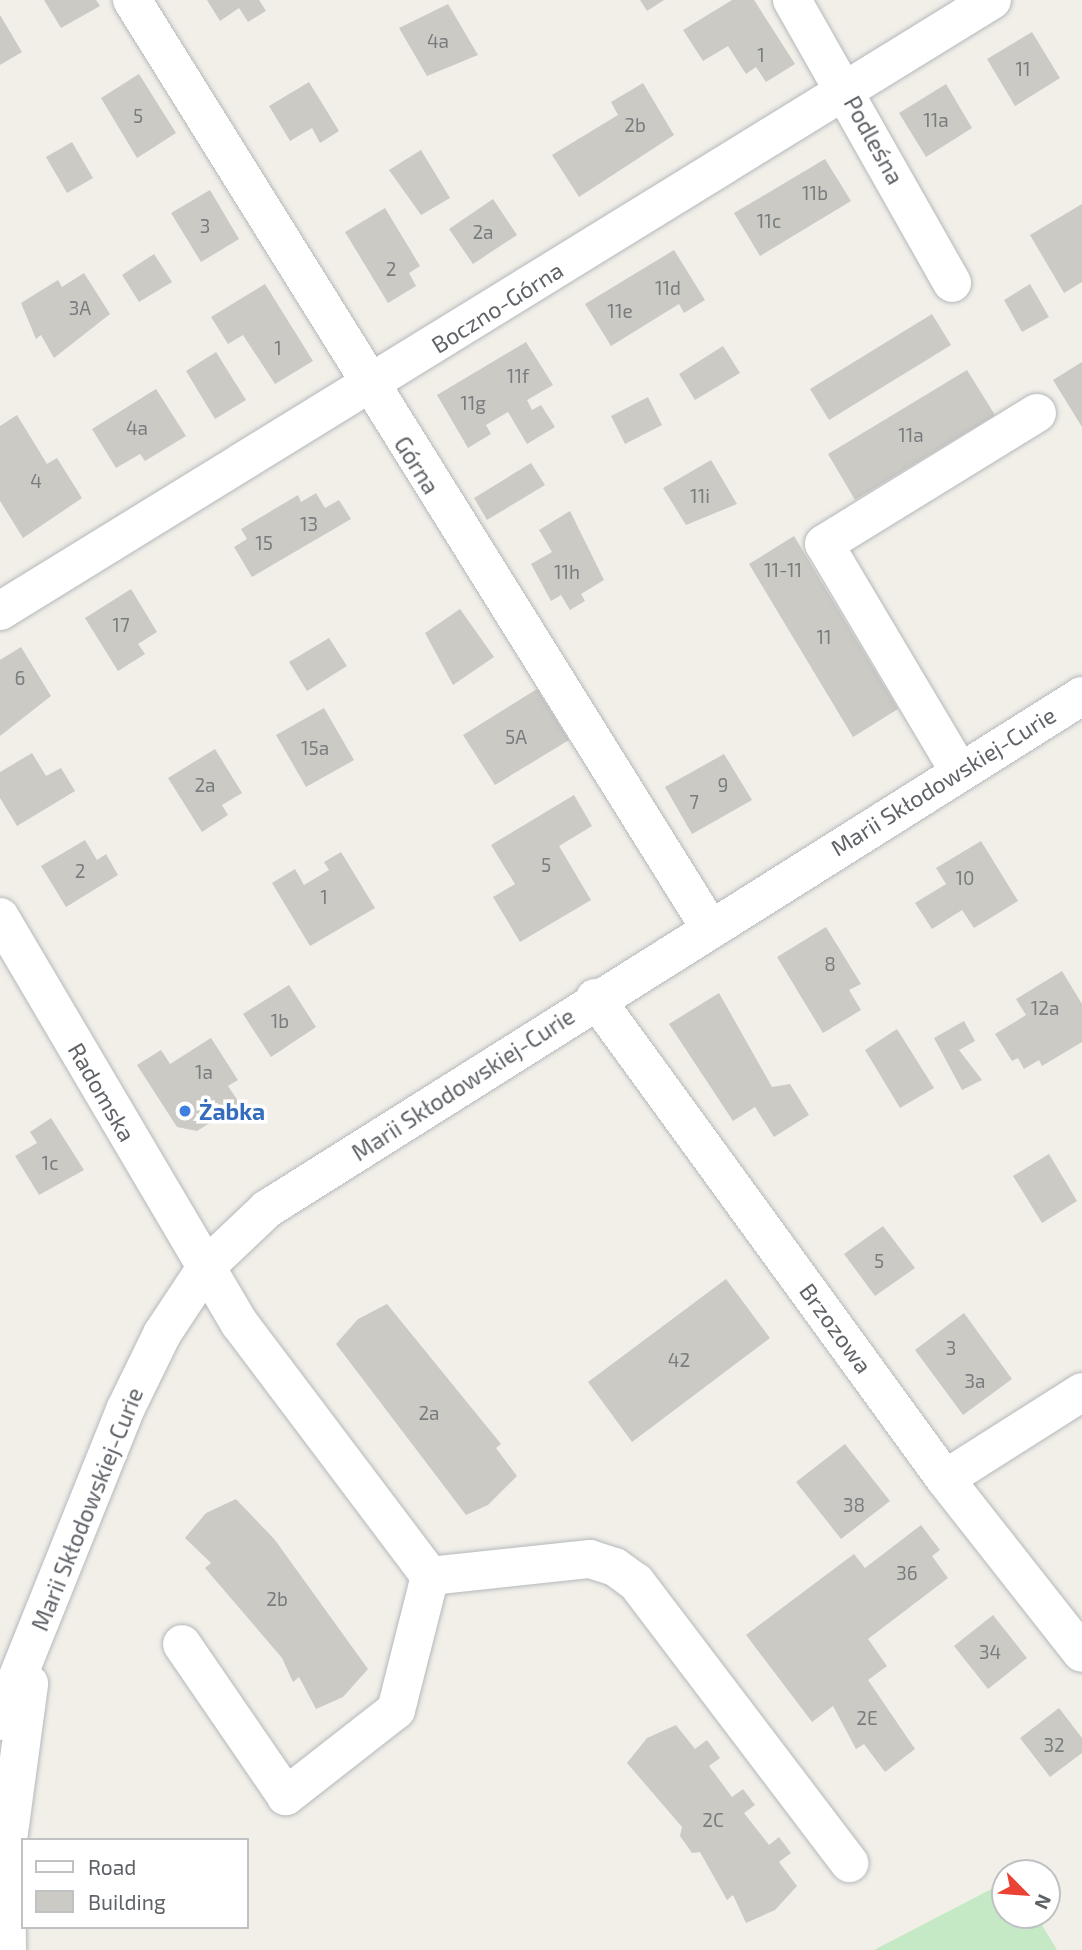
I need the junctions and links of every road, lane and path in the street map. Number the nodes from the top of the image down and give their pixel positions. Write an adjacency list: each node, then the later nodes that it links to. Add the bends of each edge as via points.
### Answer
1 (132, 0): 6 (street, Górna)
2 (792, 0): 4 (street, Podleśna)
3 (992, 0): 4 (street, Boczno-Górna)
4 (846, 89): 5 (street, Podleśna); 6 (street, Boczno-Górna)
5 (952, 283)
6 (368, 387): 8 (street, Boczno-Górna); 12 (street, Górna)
7 (1037, 413): 10 (street, via 824,544)
8 (0, 611)
9 (1082, 696): 10 (street, Marii Skłodowskiej-Curie)
10 (959, 771): 12 (street, Marii Skłodowskiej-Curie)
11 (0, 917): 14 (street, Radomska)
12 (708, 925): 13 (street, Marii Skłodowskiej-Curie)
13 (595, 998): 14 (street, Marii Skłodowskiej-Curie, via 267,1209); 16 (street, Brzozowa)
14 (207, 1266): 17 (street, Radomska, via 240,1324); 18 (street, Marii Skłodowskiej-Curie, via 162,1334 125,1410)
15 (1082, 1392): 16 (street)
16 (945, 1479): 20 (street, Brzozowa)
17 (430, 1576): 19 (street, via 396,1710 286,1796); 22 (street, via 590,1559 615,1567 636,1582)
18 (34, 1641): 21 (street, Marii Skłodowskiej-Curie); 23 (street, Marii Skłodowskiej-Curie, via 6,1854)
19 (182, 1644)
20 (1082, 1653)
21 (0, 1721)
22 (849, 1863)
23 (7, 1950)

